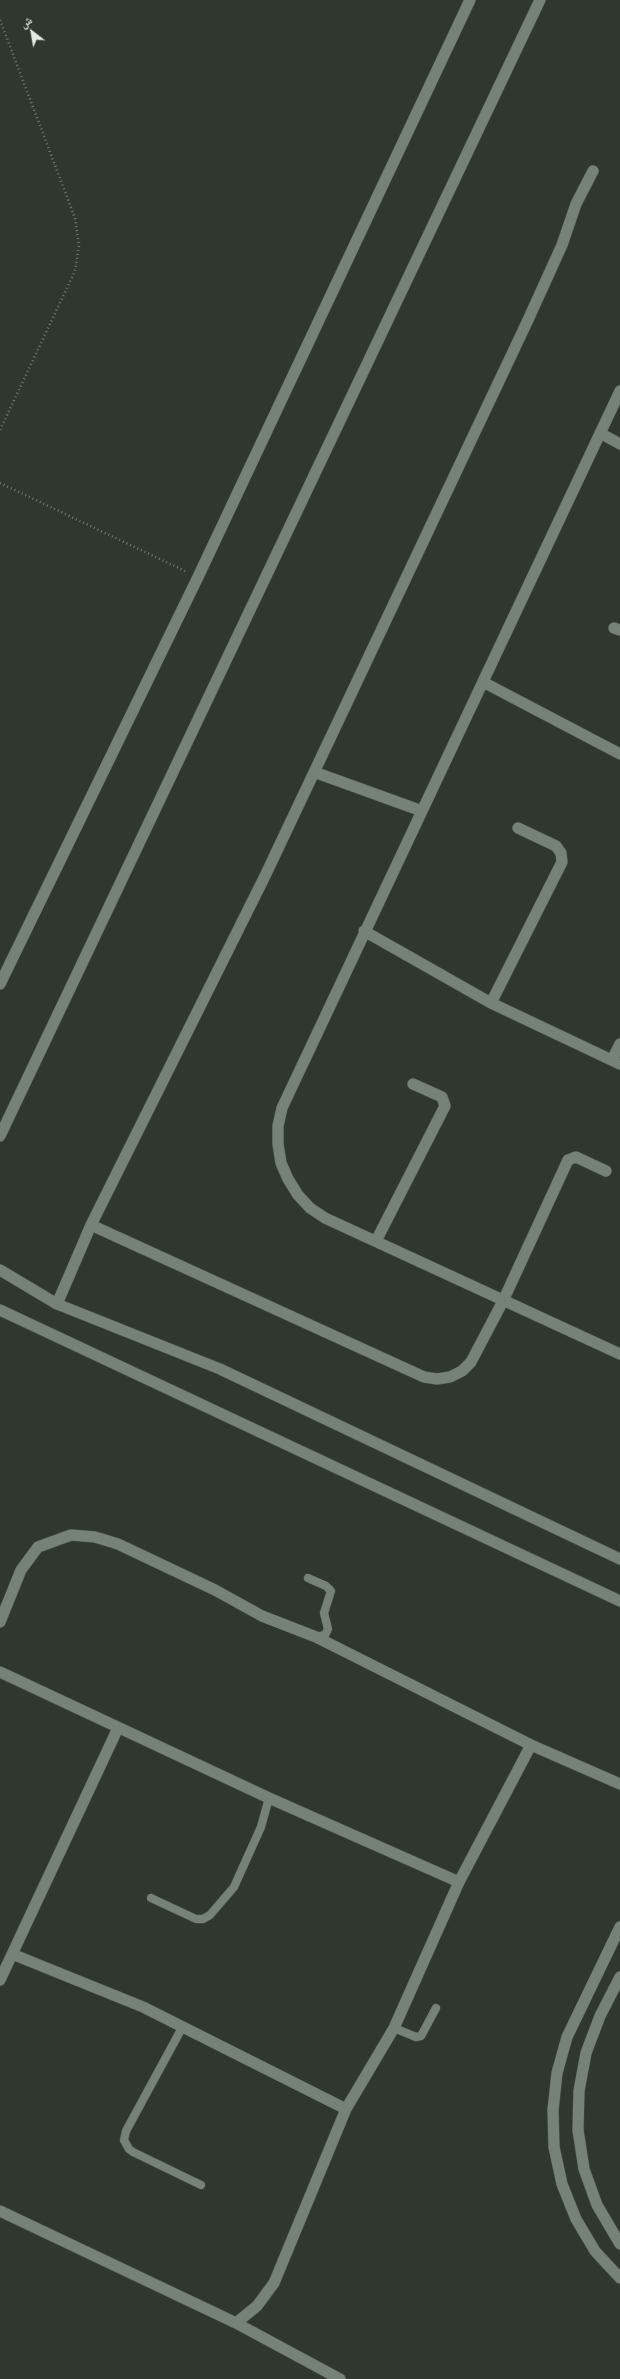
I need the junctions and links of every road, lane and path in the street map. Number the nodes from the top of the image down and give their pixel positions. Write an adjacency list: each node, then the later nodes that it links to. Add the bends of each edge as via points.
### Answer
1 (470, 0): 10 (street)
2 (540, 0): 22 (street)
3 (0, 20): 6 (path, via 75,218 79,246 75,271)
4 (593, 171): 13 (street, via 576,204 562,244 528,320)
5 (620, 391): 7 (street)
6 (0, 430)
7 (600, 433): 8 (street); 11 (street)
8 (620, 444)
9 (0, 483): 10 (path)
10 (198, 577): 17 (street)
11 (483, 682): 12 (street); 14 (street)
12 (620, 754)
13 (314, 772): 14 (street); 24 (street)
14 (422, 811): 16 (street)
15 (518, 828): 18 (street, via 556,846 561,853 562,862)
16 (364, 931): 18 (street); 25 (street, via 282,1108 278,1144 281,1163 288,1179 310,1208 325,1218)
17 (0, 984)
18 (491, 1003): 20 (street)
19 (620, 1044): 20 (street)
20 (616, 1062)
21 (413, 1084): 25 (street, via 442,1098 445,1106)
22 (0, 1136)
23 (606, 1171): 27 (street, via 576,1157 568,1160)
24 (91, 1225): 27 (street, via 424,1377 450,1377 462,1371 471,1362); 28 (street)
25 (376, 1241): 27 (street)
26 (0, 1270): 28 (street)
27 (503, 1301): 30 (street)
28 (58, 1304): 31 (street, via 220,1369)
29 (0, 1310): 33 (street)
30 (620, 1353)
31 (620, 1559)
32 (308, 1578): 35 (lane, via 326,1586 330,1591 324,1613 328,1629 325,1635)
33 (620, 1602)
34 (0, 1622): 35 (street, via 21,1570 38,1547 61,1537 84,1536 118,1544 262,1616)
35 (316, 1637): 38 (street)
36 (0, 1672): 37 (street)
37 (118, 1728): 40 (street); 44 (street)
38 (531, 1745): 39 (street); 41 (street)
39 (620, 1784)
40 (269, 1798): 41 (street); 42 (lane, via 261,1827 234,1887 210,1915 204,1919 196,1919)
41 (459, 1882): 49 (street)
42 (151, 1898)
43 (620, 1927): 54 (street, via 567,2037 557,2073 553,2110 554,2147 562,2184 576,2219 595,2251)
44 (12, 1954): 46 (street); 48 (street, via 143,2006)
45 (620, 1977): 53 (street, via 600,2016 586,2052 579,2091 578,2130 584,2168 597,2205)
46 (0, 1980)
47 (436, 2008): 49 (lane, via 421,2036 416,2037)
48 (182, 2026): 50 (street); 51 (lane, via 126,2130 124,2140 133,2152)
49 (394, 2028): 50 (street)
50 (346, 2110): 55 (street, via 274,2283 257,2306)
51 (201, 2185)
52 (0, 2211): 55 (street)
53 (620, 2244)
54 (620, 2278)
55 (236, 2323): 56 (street)
56 (340, 2379)

